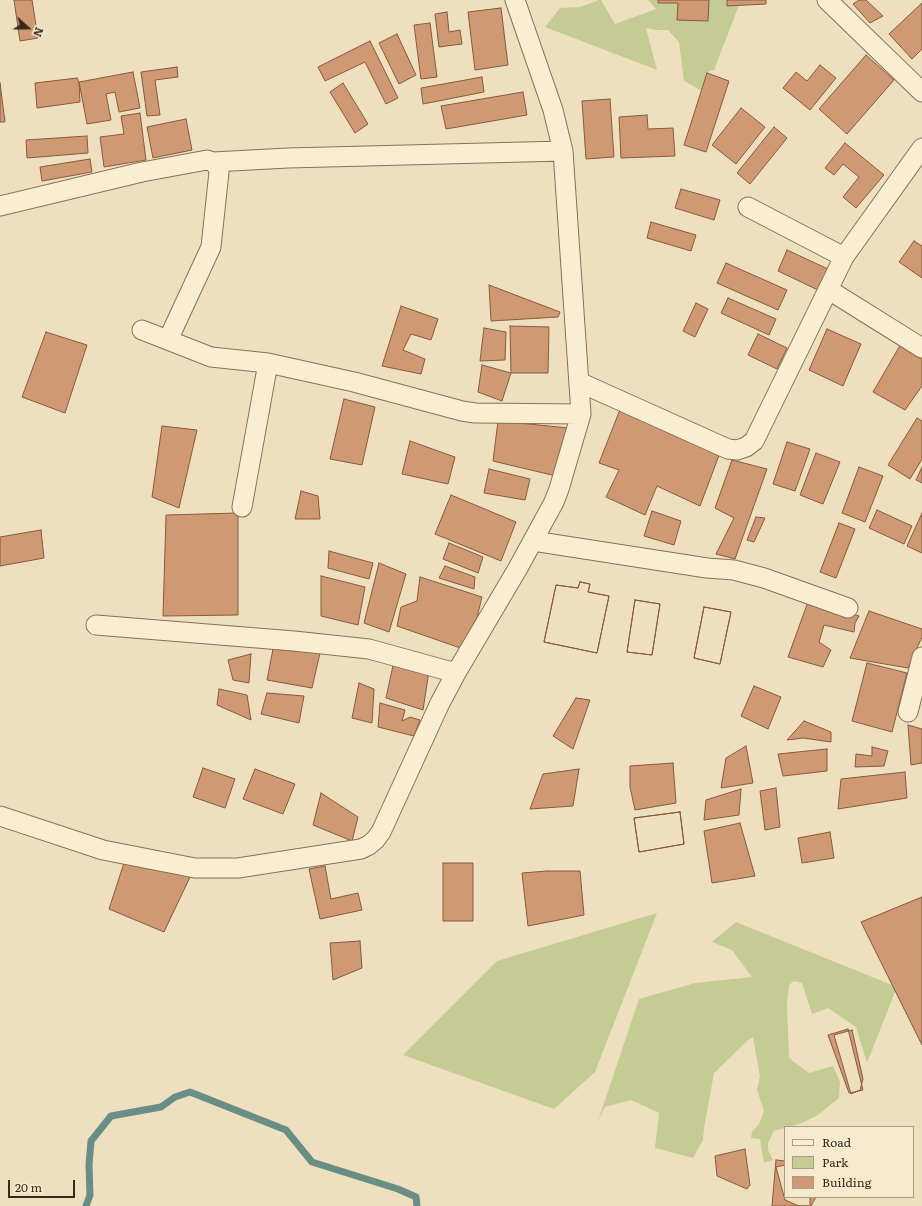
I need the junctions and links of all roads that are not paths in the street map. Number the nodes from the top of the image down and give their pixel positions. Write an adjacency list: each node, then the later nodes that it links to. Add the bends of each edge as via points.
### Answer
1 (515, 0): 5 (street, via 553,110)
2 (827, 0): 3 (street)
3 (922, 92)
4 (922, 148): 9 (street)
5 (563, 151): 6 (street); 15 (street)
6 (213, 162): 7 (street, via 207,160 142,172); 12 (street, via 218,172 211,247)
7 (0, 206)
8 (748, 207): 9 (street)
9 (844, 257): 10 (street)
10 (829, 290): 13 (street); 15 (street, via 754,441 746,447 728,449)
11 (142, 330): 12 (street)
12 (168, 340): 14 (street, via 211,357)
13 (922, 348)
14 (268, 363): 16 (street, via 469,412); 17 (street)
15 (579, 382): 16 (street)
16 (581, 414): 18 (street, via 559,489)
17 (242, 507)
18 (533, 541): 19 (street, via 734,570); 22 (street)
19 (848, 608)
20 (96, 625): 22 (street, via 370,649)
21 (922, 657): 23 (street)
22 (456, 673): 24 (street, via 381,832 369,845 361,849 238,868 195,868 103,850)
23 (908, 712)
24 (0, 816)

